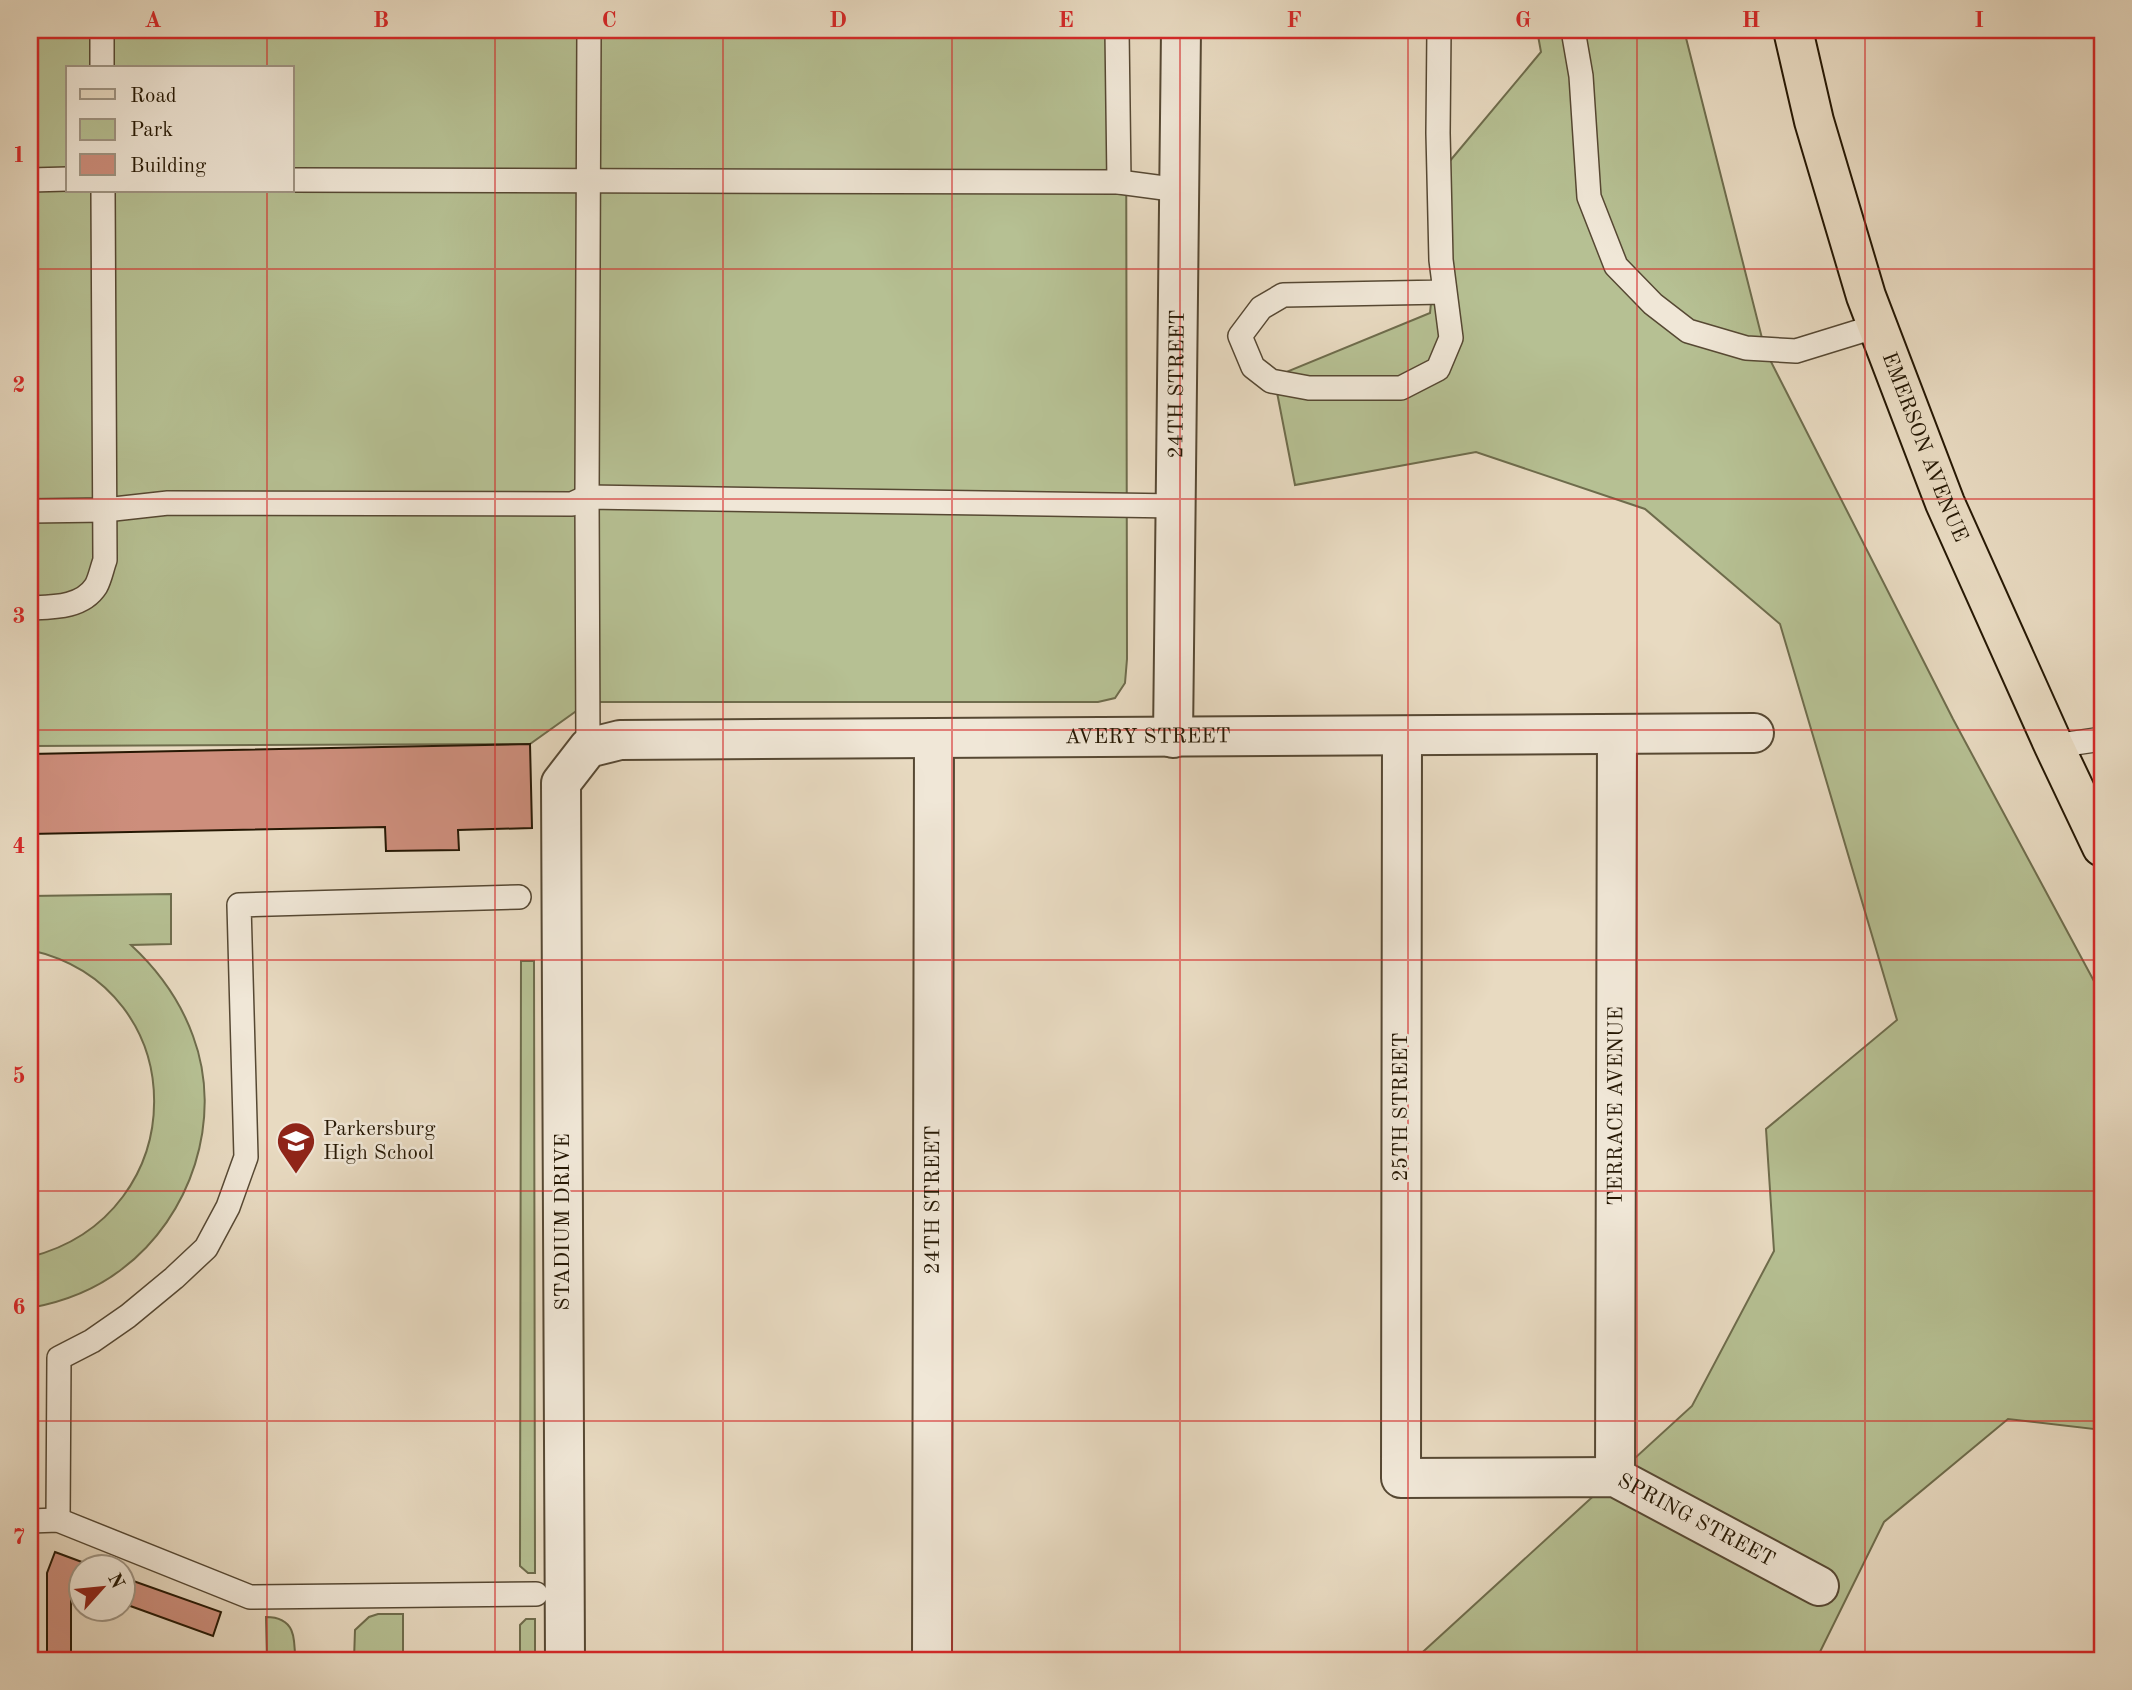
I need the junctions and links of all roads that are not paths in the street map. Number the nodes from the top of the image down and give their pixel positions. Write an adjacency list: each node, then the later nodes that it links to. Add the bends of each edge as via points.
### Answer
1 (102, 30): 8 (lane)
2 (589, 30): 12 (lane)
3 (1117, 30): 13 (lane)
4 (1181, 30): 14 (street, 24TH STREET)
5 (1439, 30): 16 (lane, via 1440,247)
6 (1573, 30): 17 (lane, via 1581,76 1589,197 1616,266 1653,304 1688,331 1746,348 1796,351)
7 (1793, 30): 17 (main road, EMERSON AVENUE, via 1814,121)
8 (102, 66)
9 (66, 179): 10 (lane)
10 (30, 180)
11 (294, 180): 12 (lane)
12 (588, 182): 13 (lane); 18 (lane)
13 (1119, 182): 14 (lane)
14 (1179, 190): 19 (street, 24TH STREET)
15 (103, 192): 20 (lane)
16 (1445, 292): 16 (lane, via 1283,295 1261,308 1241,336 1253,367 1270,381 1308,387 1401,388 1438,369 1451,338)
17 (1877, 326): 29 (main road, EMERSON AVENUE, via 1945,503)
18 (587, 497): 19 (lane); 20 (lane, via 572,503 168,503); 30 (lane)
19 (1176, 506): 26 (street, 24TH STREET)
20 (105, 510): 21 (lane); 22 (lane, via 104,560 95,587 77,603)
21 (30, 511)
22 (30, 608)
23 (1754, 733): 24 (street, AVERY STREET)
24 (1617, 734): 25 (street, AVERY STREET); 33 (street, TERRACE AVENUE)
25 (1402, 736): 26 (street, AVERY STREET); 34 (street, 25TH STREET)
26 (1173, 738): 28 (street, AVERY STREET)
27 (2102, 739): 29 (lane)
28 (934, 740): 30 (street, AVERY STREET, via 620,740); 40 (street, 24TH STREET)
29 (2054, 746): 31 (main road, EMERSON AVENUE)
30 (588, 748): 39 (street, STADIUM DRIVE, via 561,783)
31 (2102, 847)
32 (519, 897): 35 (lane, via 239,905 246,1157 228,1207 206,1248 128,1316 59,1357)
33 (1615, 1477): 34 (street, SPRING STREET); 37 (street, SPRING STREET)
34 (1401, 1478)
35 (58, 1520): 36 (lane); 38 (lane, via 250,1597)
36 (30, 1521)
37 (1819, 1586)
38 (536, 1594)
39 (565, 1660)
40 (932, 1660)

